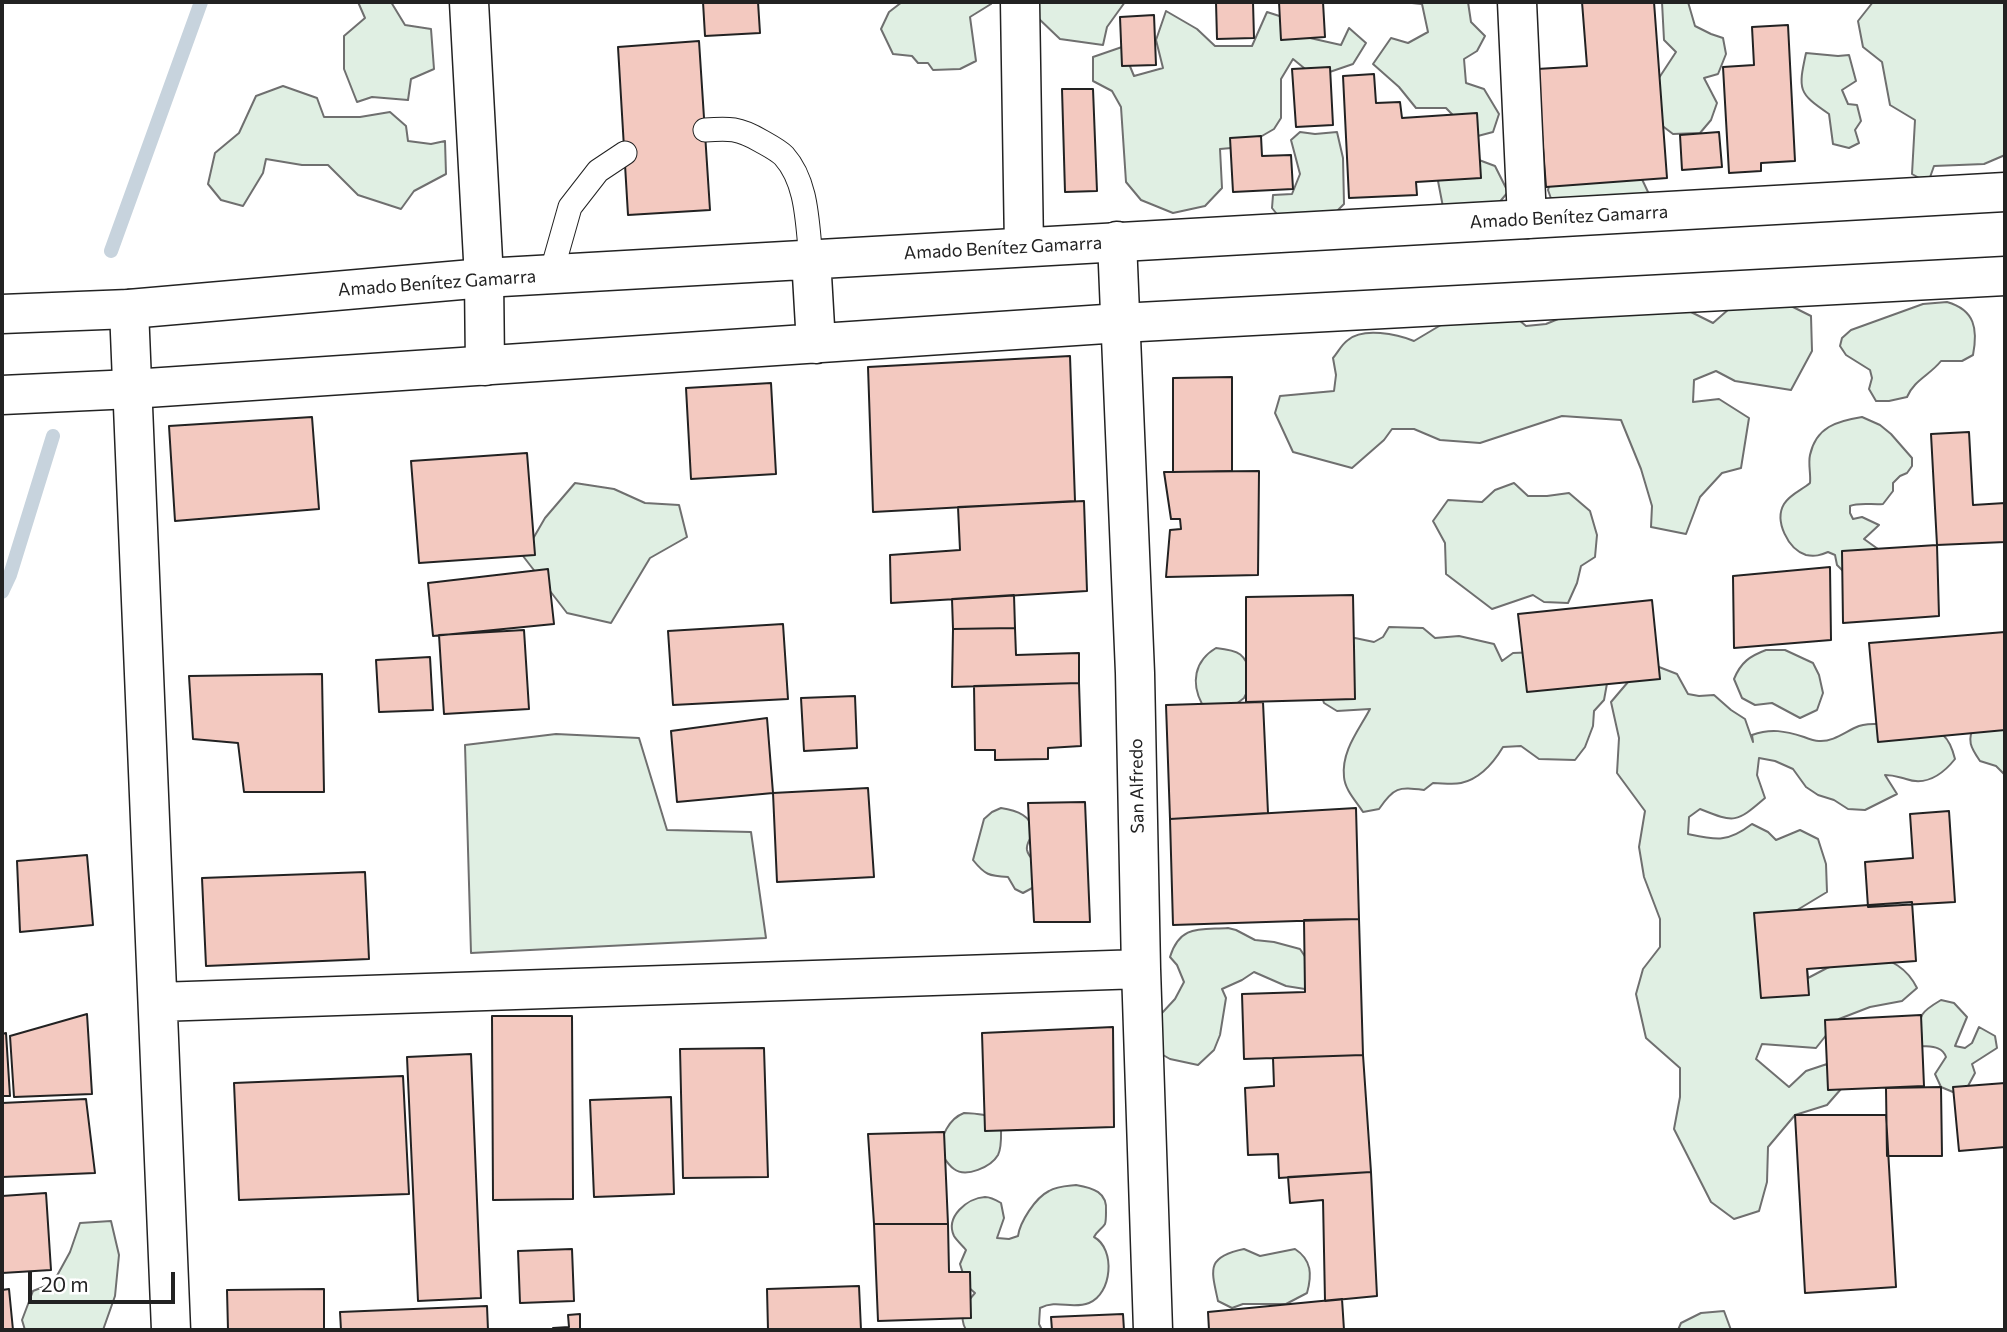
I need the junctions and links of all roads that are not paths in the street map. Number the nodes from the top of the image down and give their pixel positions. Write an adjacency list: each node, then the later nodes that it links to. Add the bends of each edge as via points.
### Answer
1 (469, 2): 13 (main road)
2 (1020, 2): 9 (main road)
3 (1517, 2): 7 (main road)
4 (705, 130): 10 (lane, via 730,128 782,154 804,196)
5 (625, 153): 11 (lane, via 598,171 570,207)
6 (2005, 192): 7 (main road, Amado Benítez Gamarra)
7 (1527, 219): 8 (main road, Amado Benítez Gamarra)
8 (1117, 241): 9 (main road, Amado Benítez Gamarra); 16 (main road, San Alfredo)
9 (1024, 247): 10 (main road, Amado Benítez Gamarra)
10 (811, 258): 11 (main road, Amado Benítez Gamarra); 17 (main road)
11 (551, 274): 13 (main road, Amado Benítez Gamarra)
12 (2005, 276): 16 (main road)
13 (484, 278): 14 (main road, Amado Benítez Gamarra); 18 (main road)
14 (129, 309): 15 (main road, Amado Benítez Gamarra); 19 (main road)
15 (2, 314)
16 (1121, 323): 17 (main road); 21 (main road, San Alfredo)
17 (816, 344): 18 (main road)
18 (485, 366): 19 (main road)
19 (132, 389): 20 (main road); 22 (main road)
20 (2, 395)
21 (1142, 969): 22 (main road); 24 (main road, San Alfredo)
22 (158, 1002): 23 (main road)
23 (171, 1330)
24 (1153, 1330)

